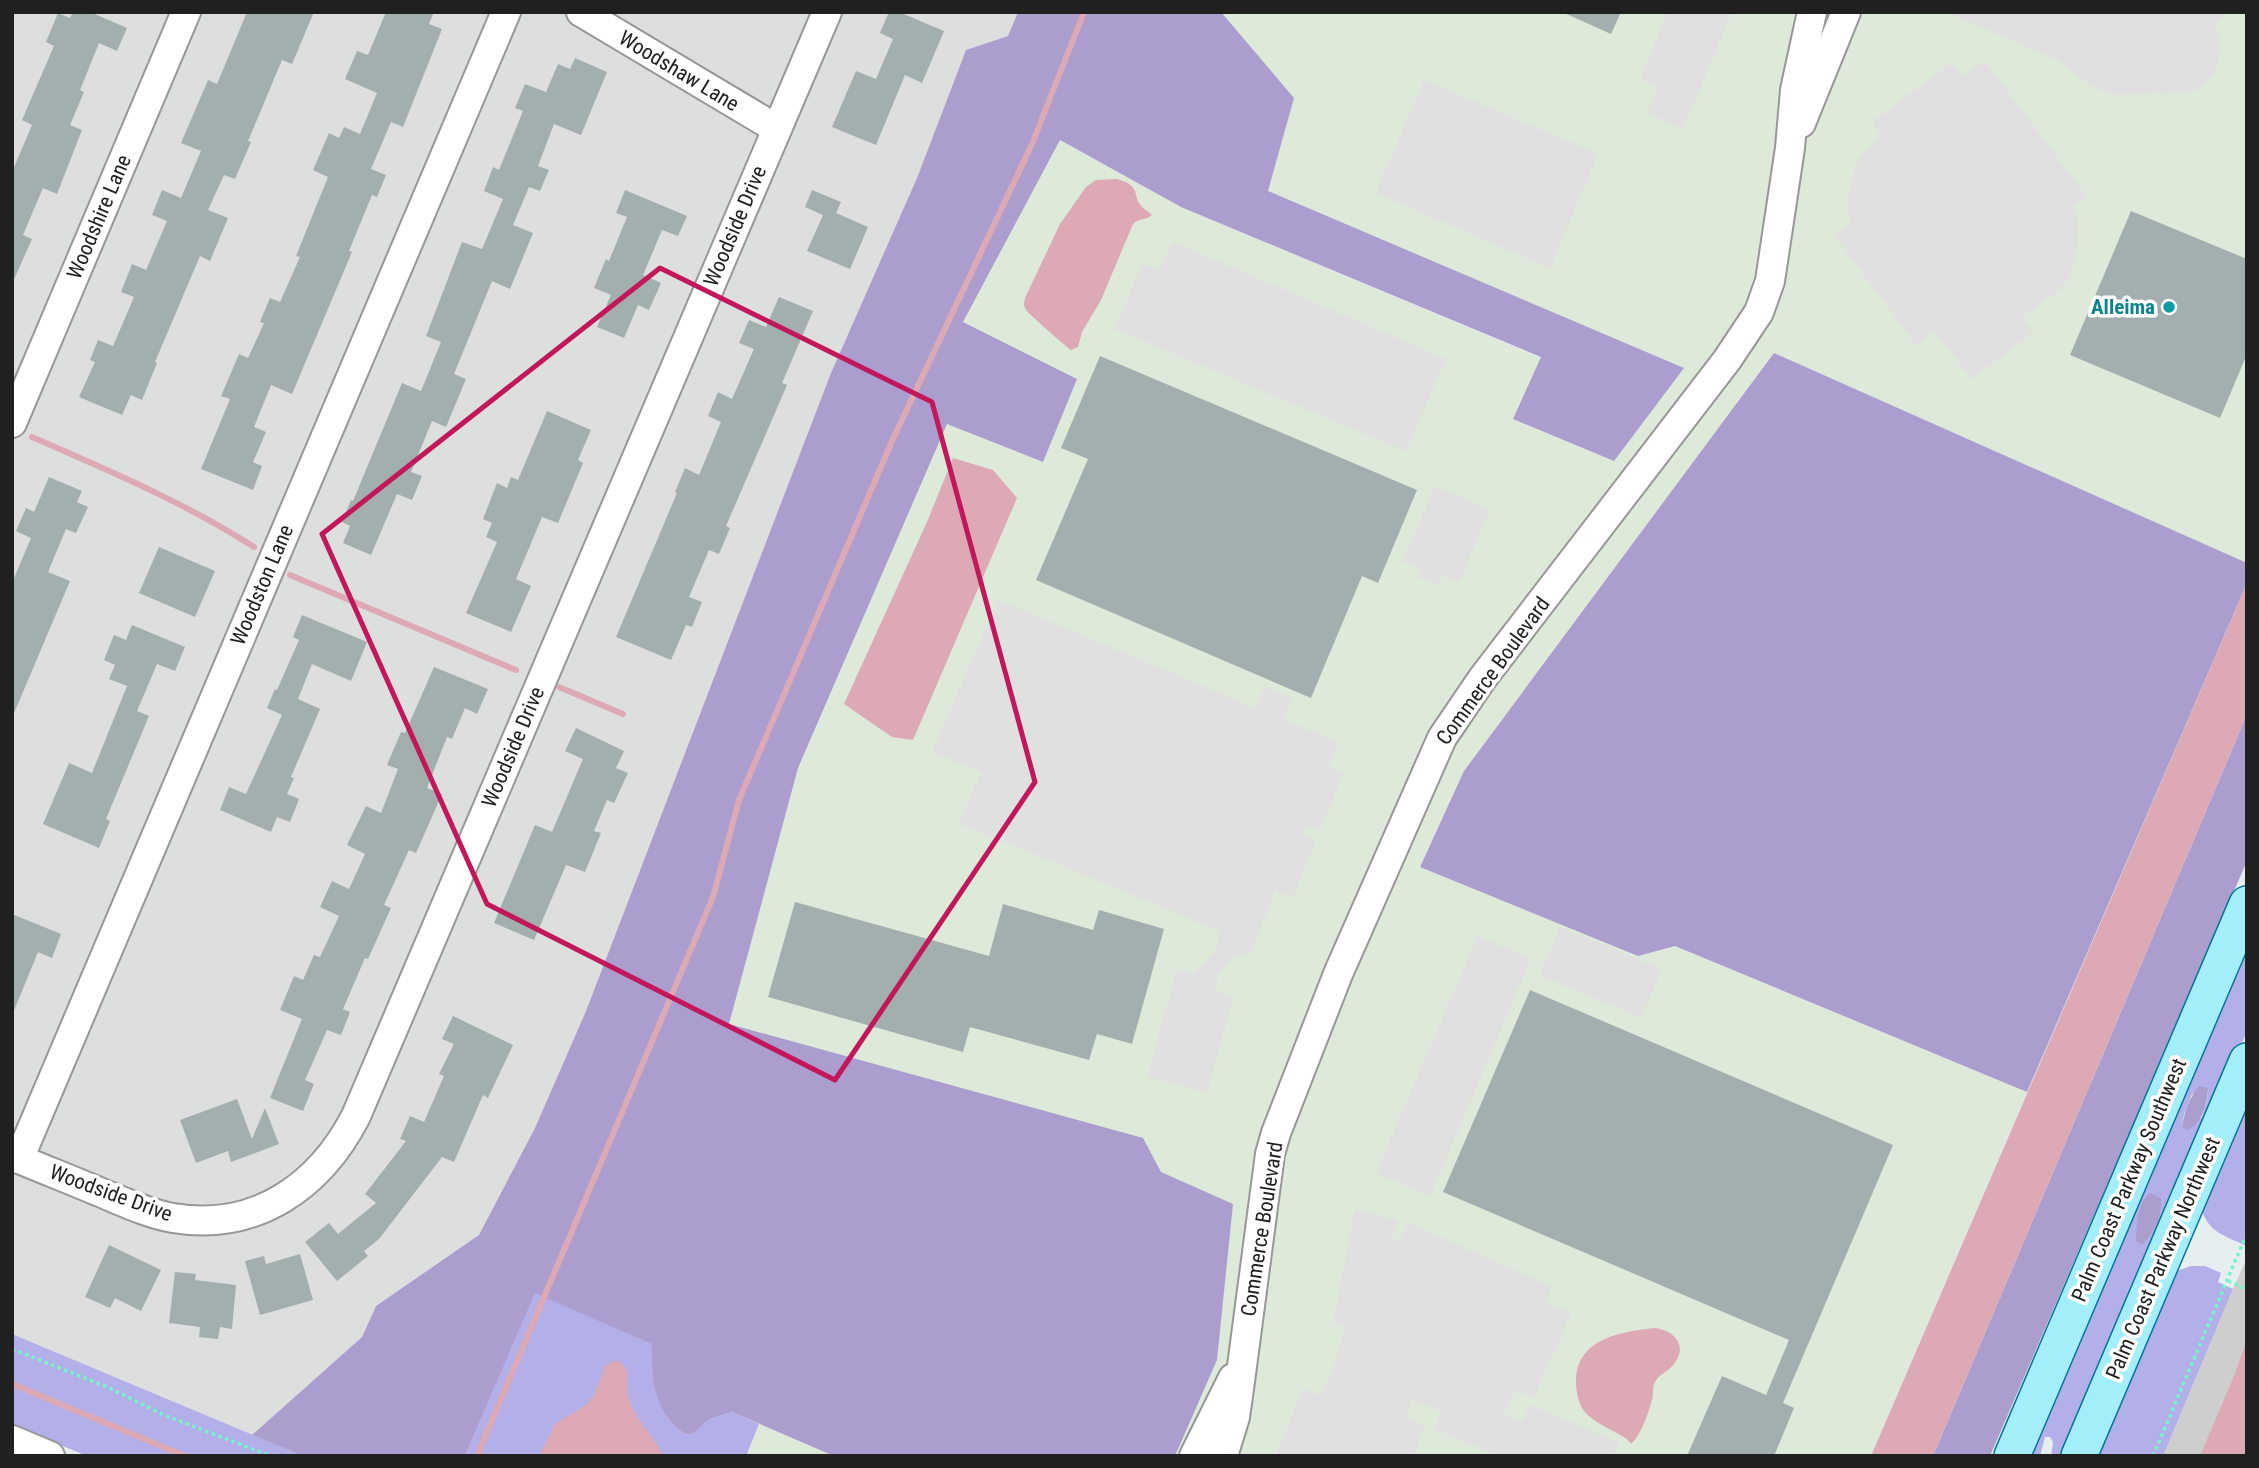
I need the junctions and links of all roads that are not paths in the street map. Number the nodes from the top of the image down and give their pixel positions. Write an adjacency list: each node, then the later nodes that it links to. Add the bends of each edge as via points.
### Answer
1 (186, 12): 9 (street, Woodshire Lane)
2 (506, 12): 12 (street, Woodston Lane)
3 (581, 12): 7 (street, Woodshaw Lane)
4 (827, 12): 7 (street, Woodside Drive)
5 (1811, 12): 8 (street, via 1795,90)
6 (1846, 12): 8 (street)
7 (776, 129): 12 (street, Woodside Drive, via 339,1147 321,1169 280,1200 246,1214 210,1219 174,1218 147,1211)
8 (1790, 148): 13 (street, Commerce Boulevard, via 1770,281 1759,312 1482,679 1433,757 1335,981 1276,1133)
9 (12, 422)
10 (2247, 904): 18 (main road, Palm Coast Parkway Southwest)
11 (2247, 1061): 19 (main road, Palm Coast Parkway Northwest)
12 (16, 1157)
13 (1242, 1360): 16 (street, Commerce Boulevard); 17 (street, Commerce Boulevard, via 1235,1417)
14 (12, 1440): 15 (street)
15 (50, 1456)
16 (1194, 1456)
17 (1223, 1456)
18 (2012, 1456)
19 (2079, 1456)

